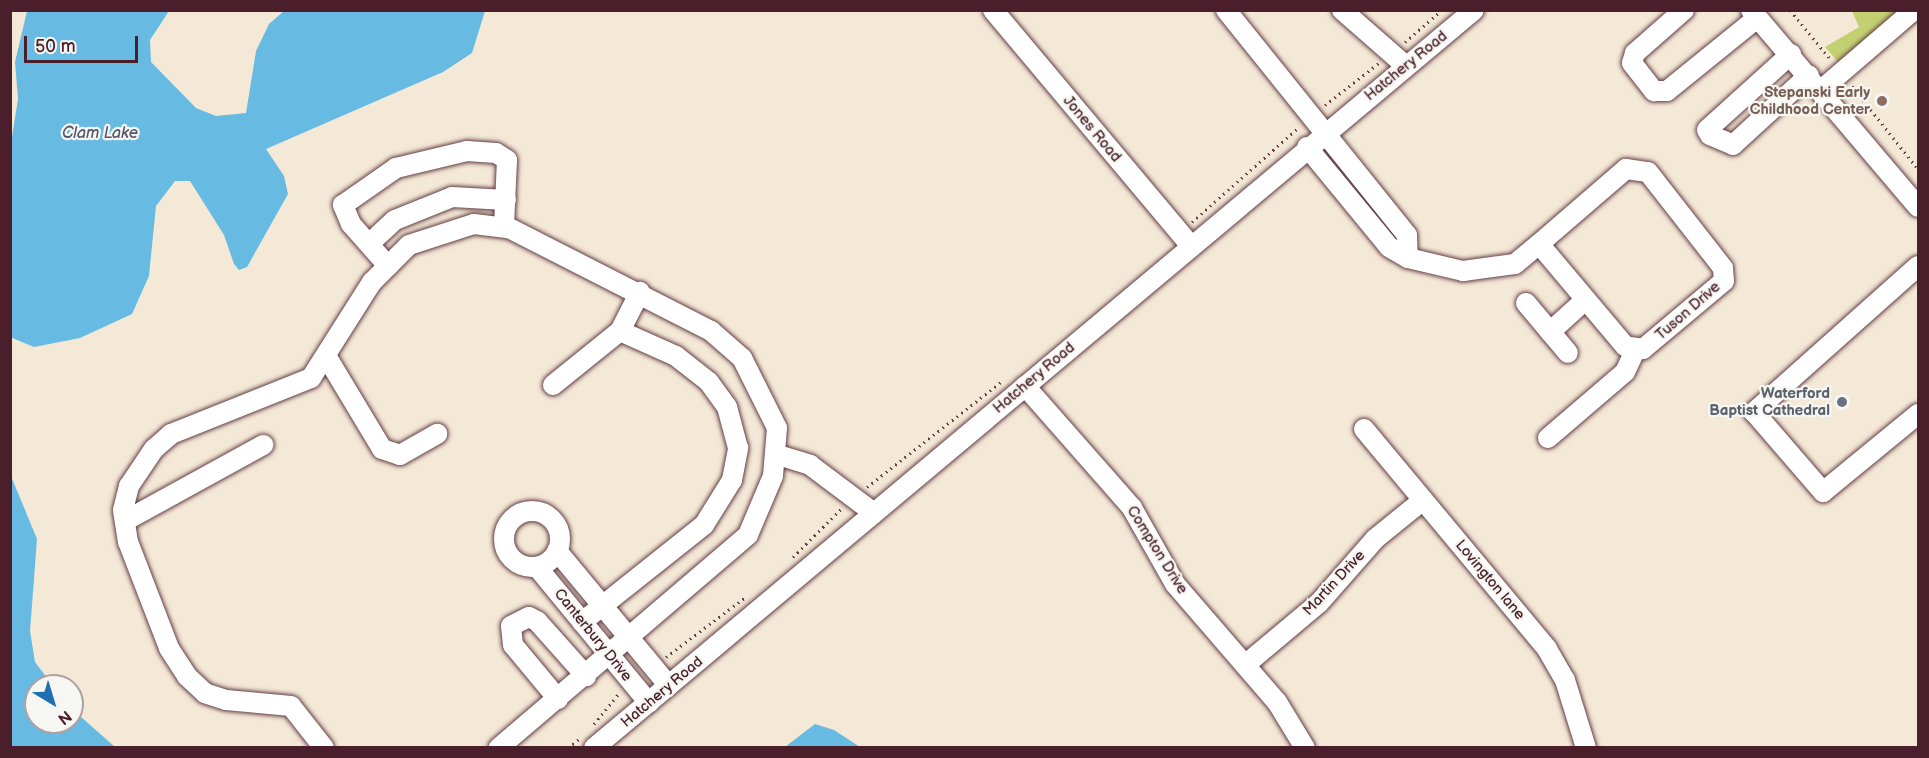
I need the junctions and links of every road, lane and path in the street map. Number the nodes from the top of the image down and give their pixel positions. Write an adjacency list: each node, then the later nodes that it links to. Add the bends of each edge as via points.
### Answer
1 (993, 10): 23 (street, Jones Road)
2 (1226, 10): 16 (street)
3 (1342, 10): 11 (street)
4 (1442, 10): 11 (path)
5 (1474, 10): 11 (street, Hatchery Road)
6 (1684, 10): 9 (street, via 1635,53 1632,63 1654,91 1667,91)
7 (1790, 10): 13 (path)
8 (1914, 10): 13 (street)
9 (1754, 14): 10 (street)
10 (1791, 54): 12 (street); 14 (street)
11 (1398, 60): 16 (path); 17 (street, Hatchery Road)
12 (1774, 68): 15 (street); 15 (street, via 1707,130 1710,135 1733,145)
13 (1842, 74): 14 (street); 19 (path)
14 (1815, 83): 15 (street); 21 (street)
15 (1794, 90)
16 (1313, 116): 17 (street); 23 (path)
17 (1326, 131): 18 (street, Hatchery Road); 26 (street, via 1407,235)
18 (1307, 147): 23 (street, Hatchery Road); 26 (street, Tuson Drive, via 1389,246)
19 (1918, 169)
20 (506, 200): 22 (street); 24 (street, via 452,197 395,220); 24 (street, via 507,160 496,153 467,151 396,168 343,205)
21 (1918, 207)
22 (504, 227): 27 (street, via 474,224 444,232 409,245); 29 (street)
23 (1186, 240): 37 (street, Hatchery Road)
24 (369, 244): 27 (street)
25 (1539, 244): 26 (street, Tuson Drive, via 1515,264 1491,271 1463,271); 30 (street); 34 (street, Tuson Drive, via 1626,169 1648,172 1723,268 1724,281 1643,349)
26 (1408, 258)
27 (388, 266): 36 (street, via 372,282)
28 (1918, 266): 39 (street, via 1754,412 1823,492)
29 (640, 292): 32 (street); 44 (street, via 711,331 741,358 777,428)
30 (1585, 300): 33 (street); 34 (street, via 1625,346)
31 (1526, 303): 33 (street)
32 (620, 331): 38 (street); 53 (street, via 676,356 709,382 727,407 738,448 732,480 704,525)
33 (1550, 332): 35 (street)
34 (1636, 348): 42 (street, via 1625,372)
35 (1568, 353)
36 (328, 359): 41 (street, via 382,448 400,455); 48 (street, via 311,378 290,389 171,434 154,449 129,486)
37 (1018, 380): 45 (path); 47 (street, Hatchery Road); 57 (street, Compton Drive, via 1132,508 1175,584)
38 (553, 385)
39 (1918, 414)
40 (1364, 429): 46 (street, Lovington lane)
41 (437, 434)
42 (1548, 438)
43 (263, 445): 48 (street)
44 (775, 454): 45 (street, via 810,465); 55 (street, via 763,509 748,535)
45 (855, 497): 47 (street); 50 (path)
46 (1423, 500): 57 (street, Martin Drive, via 1375,539 1319,603); 69 (street, Lovington lane, via 1547,649 1565,680)
47 (874, 513): 61 (street, Hatchery Road)
48 (125, 521): 64 (street, via 128,542 169,648 187,676 205,693 226,700 291,706)
49 (557, 551): 51 (street); 51 (street, via 557,528 550,518 526,512 515,517 504,539 506,551 514,561); 53 (street, Canterbury Drive)
50 (790, 561)
51 (537, 567): 54 (street, Canterbury Drive)
52 (752, 592): 58 (path)
53 (602, 606): 54 (street); 55 (street, Canterbury Drive)
54 (582, 622): 56 (street, Canterbury Drive)
55 (629, 640): 56 (street); 58 (street, Canterbury Drive)
56 (609, 656): 59 (street); 60 (street, Canterbury Drive)
57 (1245, 665): 68 (street, Compton Drive, via 1277,702)
58 (652, 667): 61 (street, Canterbury Drive)
59 (586, 676): 62 (street); 62 (street, via 537,621 519,620 509,636 513,645)
60 (632, 682): 63 (street, Canterbury Drive); 66 (path)
61 (669, 686): 63 (street, Hatchery Road)
62 (558, 699): 65 (street)
63 (649, 703): 67 (street, Hatchery Road)
64 (324, 747)
65 (499, 747)
66 (568, 747)
67 (594, 747)
68 (1305, 747)
69 (1586, 747)

